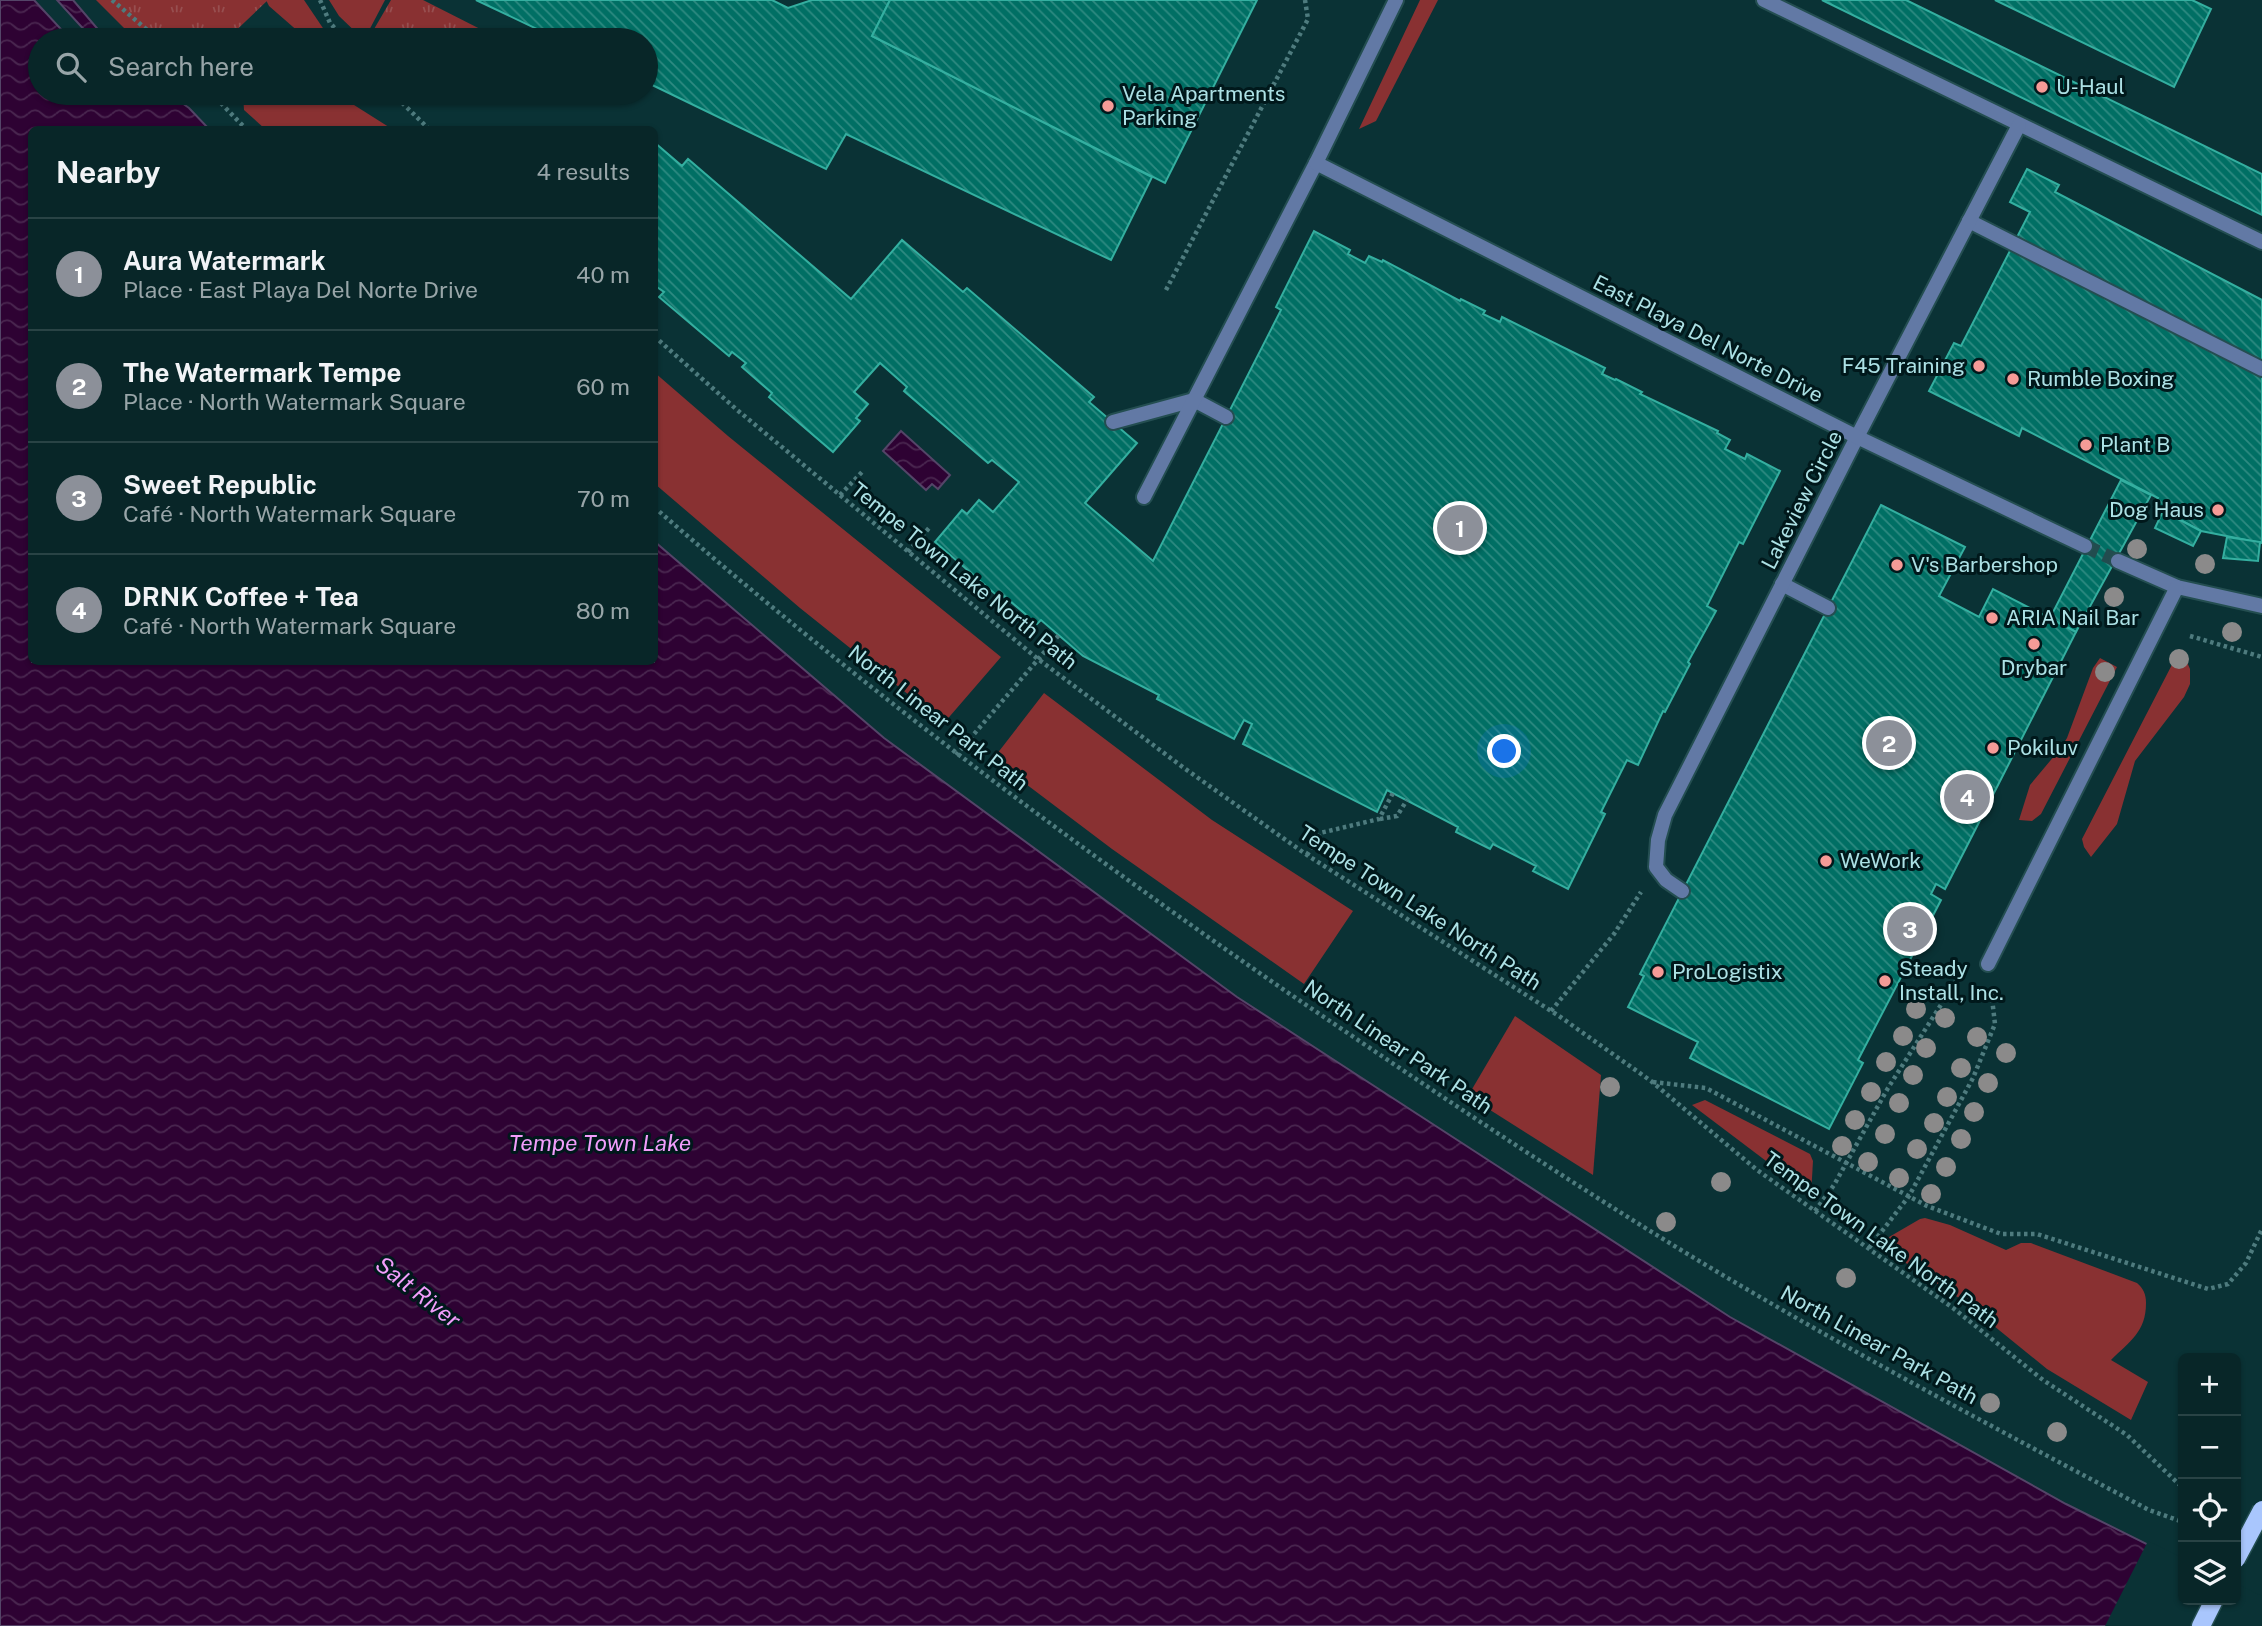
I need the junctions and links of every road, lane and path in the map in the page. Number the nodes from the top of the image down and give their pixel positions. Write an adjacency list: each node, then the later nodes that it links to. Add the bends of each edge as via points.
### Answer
1 (112, 0): 6 (path)
2 (320, 0): 7 (path)
3 (1305, 0): 16 (path, via 1308,19)
4 (1396, 0): 13 (street)
5 (1764, 0): 10 (street)
6 (145, 28)
7 (335, 28)
8 (223, 105): 11 (path)
9 (404, 105): 12 (path)
10 (2019, 125): 14 (street, Lakeview Circle); 15 (street)
11 (243, 126)
12 (426, 126)
13 (1316, 163): 19 (street); 22 (street, East Playa Del Norte Drive)
14 (1969, 221): 18 (street); 22 (street, Lakeview Circle)
15 (2262, 242)
16 (1166, 290)
17 (658, 340): 24 (path, Tempe Town Lake North Path)
18 (2262, 369)
19 (1194, 400): 20 (street); 21 (street); 25 (street)
20 (1226, 417)
21 (1113, 422)
22 (1857, 438): 28 (street, East Playa Del Norte Drive); 31 (street, Lakeview Circle)
23 (863, 471): 24 (path)
24 (840, 495): 29 (path, Tempe Town Lake North Path)
25 (1144, 496)
26 (658, 511): 39 (path, North Linear Park Path)
27 (929, 528): 29 (path)
28 (2085, 546)
29 (908, 552): 38 (path, Tempe Town Lake North Path)
30 (2118, 561): 32 (street)
31 (1782, 584): 34 (street); 44 (street, Lakeview Circle, via 1665,814)
32 (2177, 587): 33 (street); 46 (street)
33 (2262, 606)
34 (1828, 608)
35 (1059, 635): 38 (path)
36 (2190, 636): 37 (path)
37 (2262, 657)
38 (1038, 659): 39 (path); 43 (path, Tempe Town Lake North Path)
39 (956, 755): 56 (path, North Linear Park Path, via 1133,886 1408,1074 1681,1250 1906,1380 2149,1510)
40 (1393, 793): 42 (path)
41 (1407, 800): 42 (path, via 1397,816)
42 (1379, 819): 43 (path, via 1320,833)
43 (1307, 855): 47 (path, Tempe Town Lake North Path)
44 (1656, 867): 45 (street); 47 (path, via 1614,934)
45 (1682, 891)
46 (1988, 964): 49 (path, via 1958,978); 50 (path, via 1995,1024 1973,1078)
47 (1551, 1011): 48 (path, Tempe Town Lake North Path)
48 (1651, 1082): 49 (path, via 1706,1088); 51 (path, Tempe Town Lake North Path, via 1757,1170)
49 (1845, 1162): 50 (path); 51 (path)
50 (1909, 1196): 52 (path, via 2001,1234 2037,1234 2208,1289 2228,1284 2246,1263); 53 (path)
51 (1815, 1211): 53 (path, Tempe Town Lake North Path)
52 (2262, 1228)
53 (1869, 1248): 54 (path, Tempe Town Lake North Path, via 2043,1380 2127,1435)
54 (2178, 1483)
55 (2262, 1510): 57 (main road, bridge)
56 (2178, 1520)
57 (2241, 1550)
58 (2212, 1605): 59 (main road)
59 (2201, 1626)

